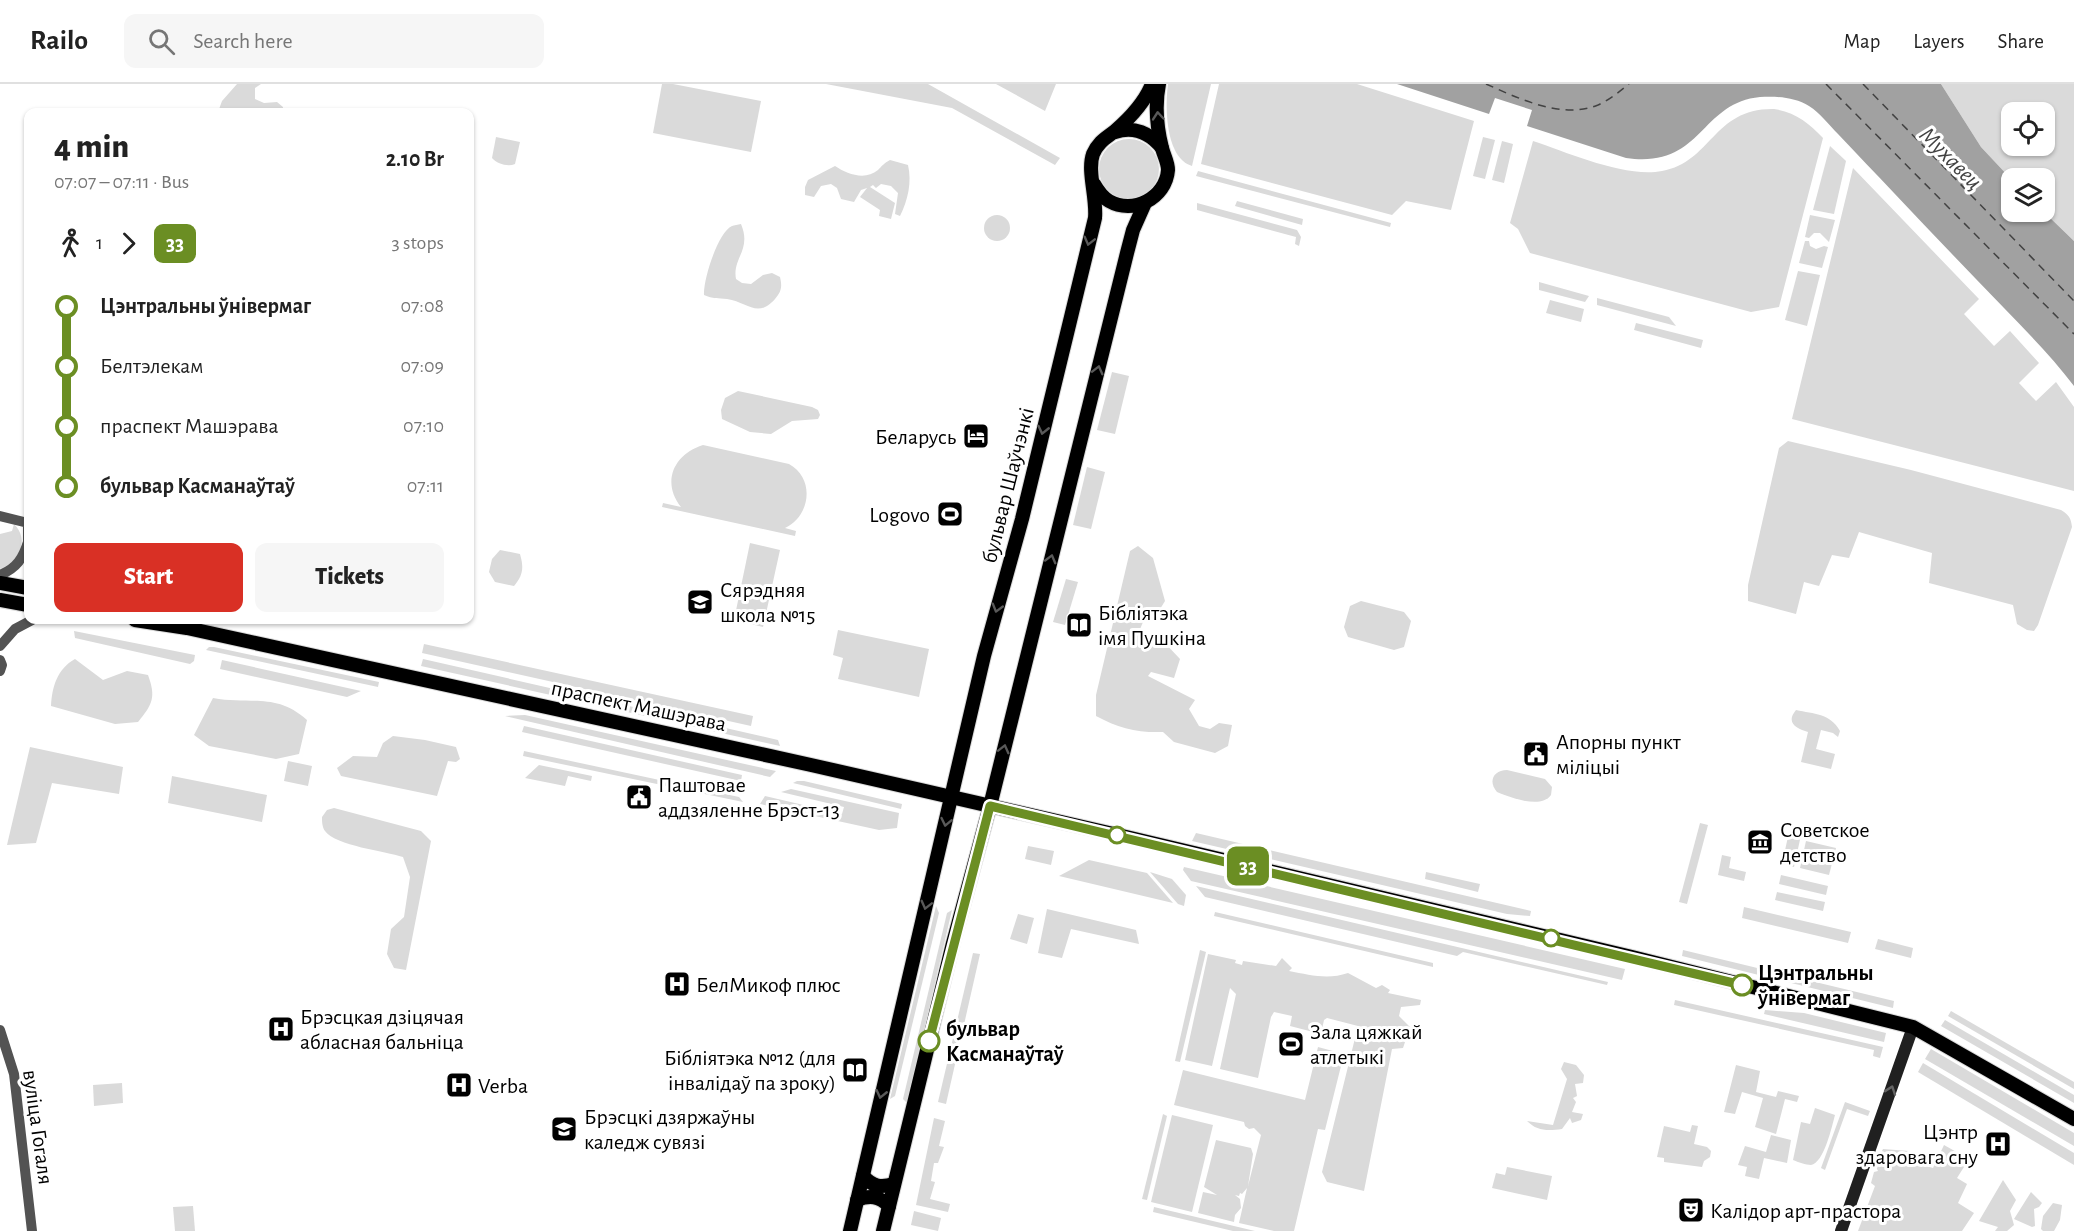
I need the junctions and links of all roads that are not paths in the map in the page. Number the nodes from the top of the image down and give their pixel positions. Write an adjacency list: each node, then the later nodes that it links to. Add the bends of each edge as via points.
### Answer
1 (1152, 84): 3 (main road, бульвар Шаўчэнкі, via 1129,118)
2 (1159, 84): 4 (main road, one-way to 2, via 1157,117)
3 (1113, 133): 4 (main road, via 1140,131); 5 (main road, бульвар Шаўчэнкі, via 1097,146 1092,156)
4 (1162, 148): 6 (main road, via 1167,159 1166,181)
5 (1094, 183): 6 (main road, via 1100,194 1121,206); 20 (main road, бульвар Шаўчэнкі, one-way to 20, via 1095,218)
6 (1145, 203): 21 (main road, one-way to 6, via 1126,253)
7 (0, 516): 8 (street)
8 (24, 522)
9 (24, 556): 10 (street, via 11,570)
10 (0, 574)
11 (0, 583): 12 (main road)
12 (24, 587)
13 (0, 600): 14 (main road)
14 (24, 603)
15 (24, 624): 17 (street)
16 (164, 624): 20 (main road, праспект Машэрава)
17 (0, 646)
18 (0, 660): 19 (street)
19 (0, 671)
20 (951, 796): 21 (main road, праспект Машэрава); 25 (main road, one-way to 25)
21 (990, 806): 22 (main road, праспект Машэрава); 26 (main road)
22 (1913, 1027): 24 (main road, праспект Машэрава); 32 (main road, one-way to 22)
23 (0, 1030): 29 (street, вуліца Гогаля, via 14,1074)
24 (2074, 1119)
25 (863, 1176): 26 (main road, via 877,1187); 27 (main road)
26 (894, 1184): 28 (main road)
27 (857, 1200): 28 (main road, via 874,1197); 30 (main road)
28 (889, 1206): 31 (main road)
29 (32, 1231)
30 (850, 1231)
31 (883, 1231)
32 (1841, 1231)

